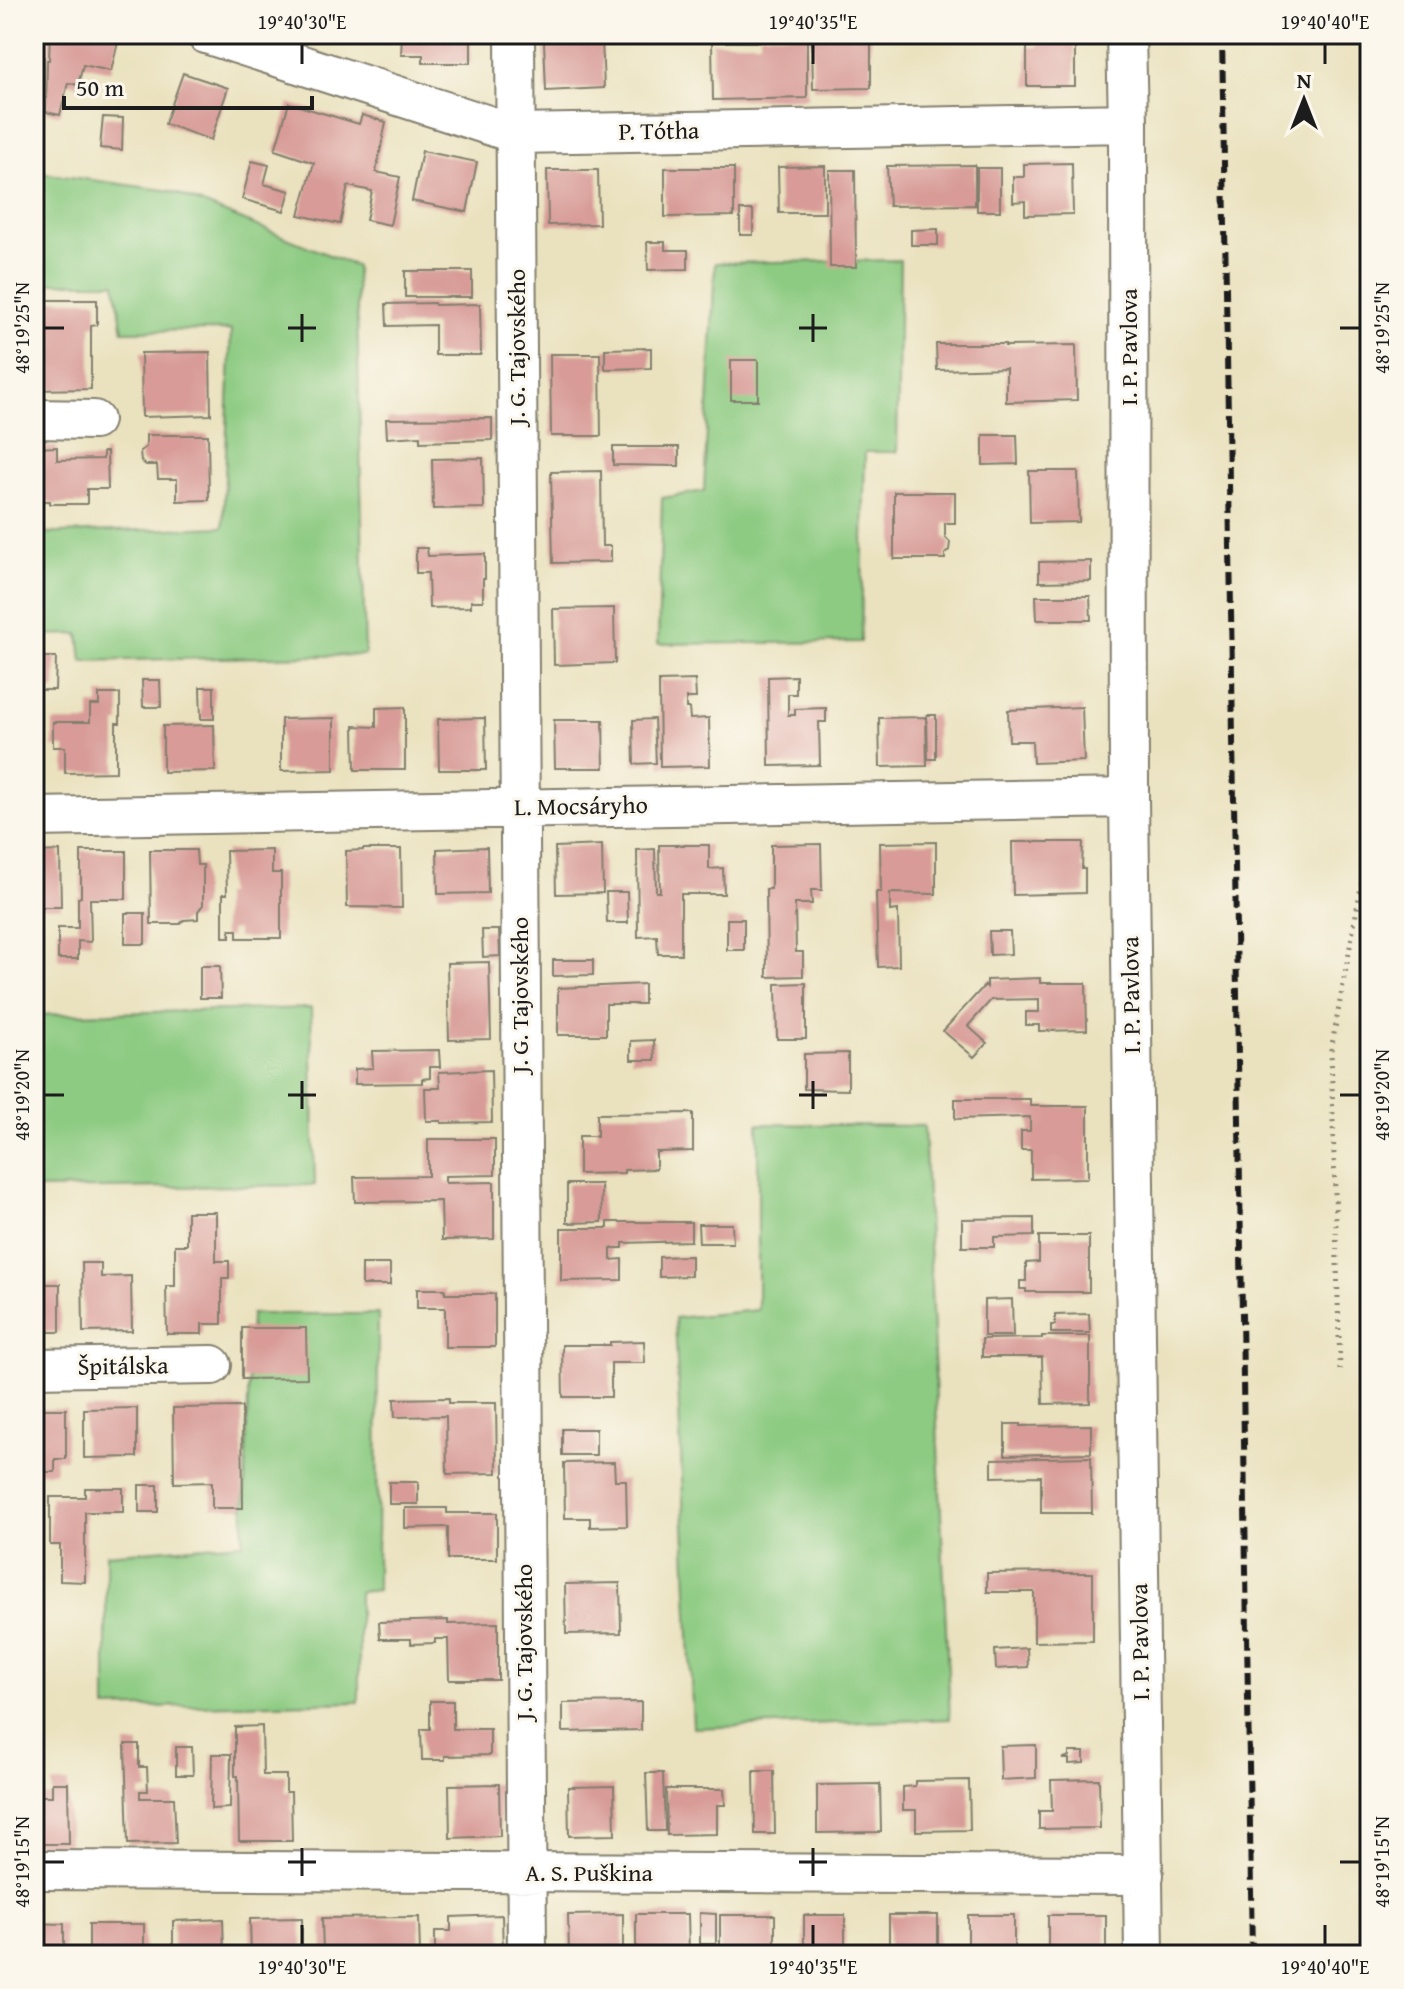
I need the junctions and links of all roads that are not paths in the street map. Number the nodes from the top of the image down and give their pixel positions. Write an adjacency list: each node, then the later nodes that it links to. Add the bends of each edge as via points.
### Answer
1 (206, 34): 5 (street, P. Tótha)
2 (515, 34): 5 (street, J. G. Tajovského)
3 (1126, 34): 4 (street, I. P. Pavlova)
4 (1128, 123): 5 (street, P. Tótha); 8 (street, I. P. Pavlova)
5 (516, 134): 9 (street, J. G. Tajovského)
6 (34, 419): 7 (street)
7 (94, 420)
8 (1129, 798): 9 (street, L. Mocsáryho); 15 (street, I. P. Pavlova)
9 (519, 807): 10 (street, L. Mocsáryho); 14 (street, J. G. Tajovského)
10 (34, 817)
11 (212, 1365): 12 (street, Špitálska)
12 (34, 1368)
13 (34, 1870): 14 (street, A. S. Puškina)
14 (526, 1873): 15 (street, A. S. Puškina); 16 (street, J. G. Tajovského)
15 (1144, 1875): 17 (street, I. P. Pavlova)
16 (527, 1955)
17 (1144, 1955)

